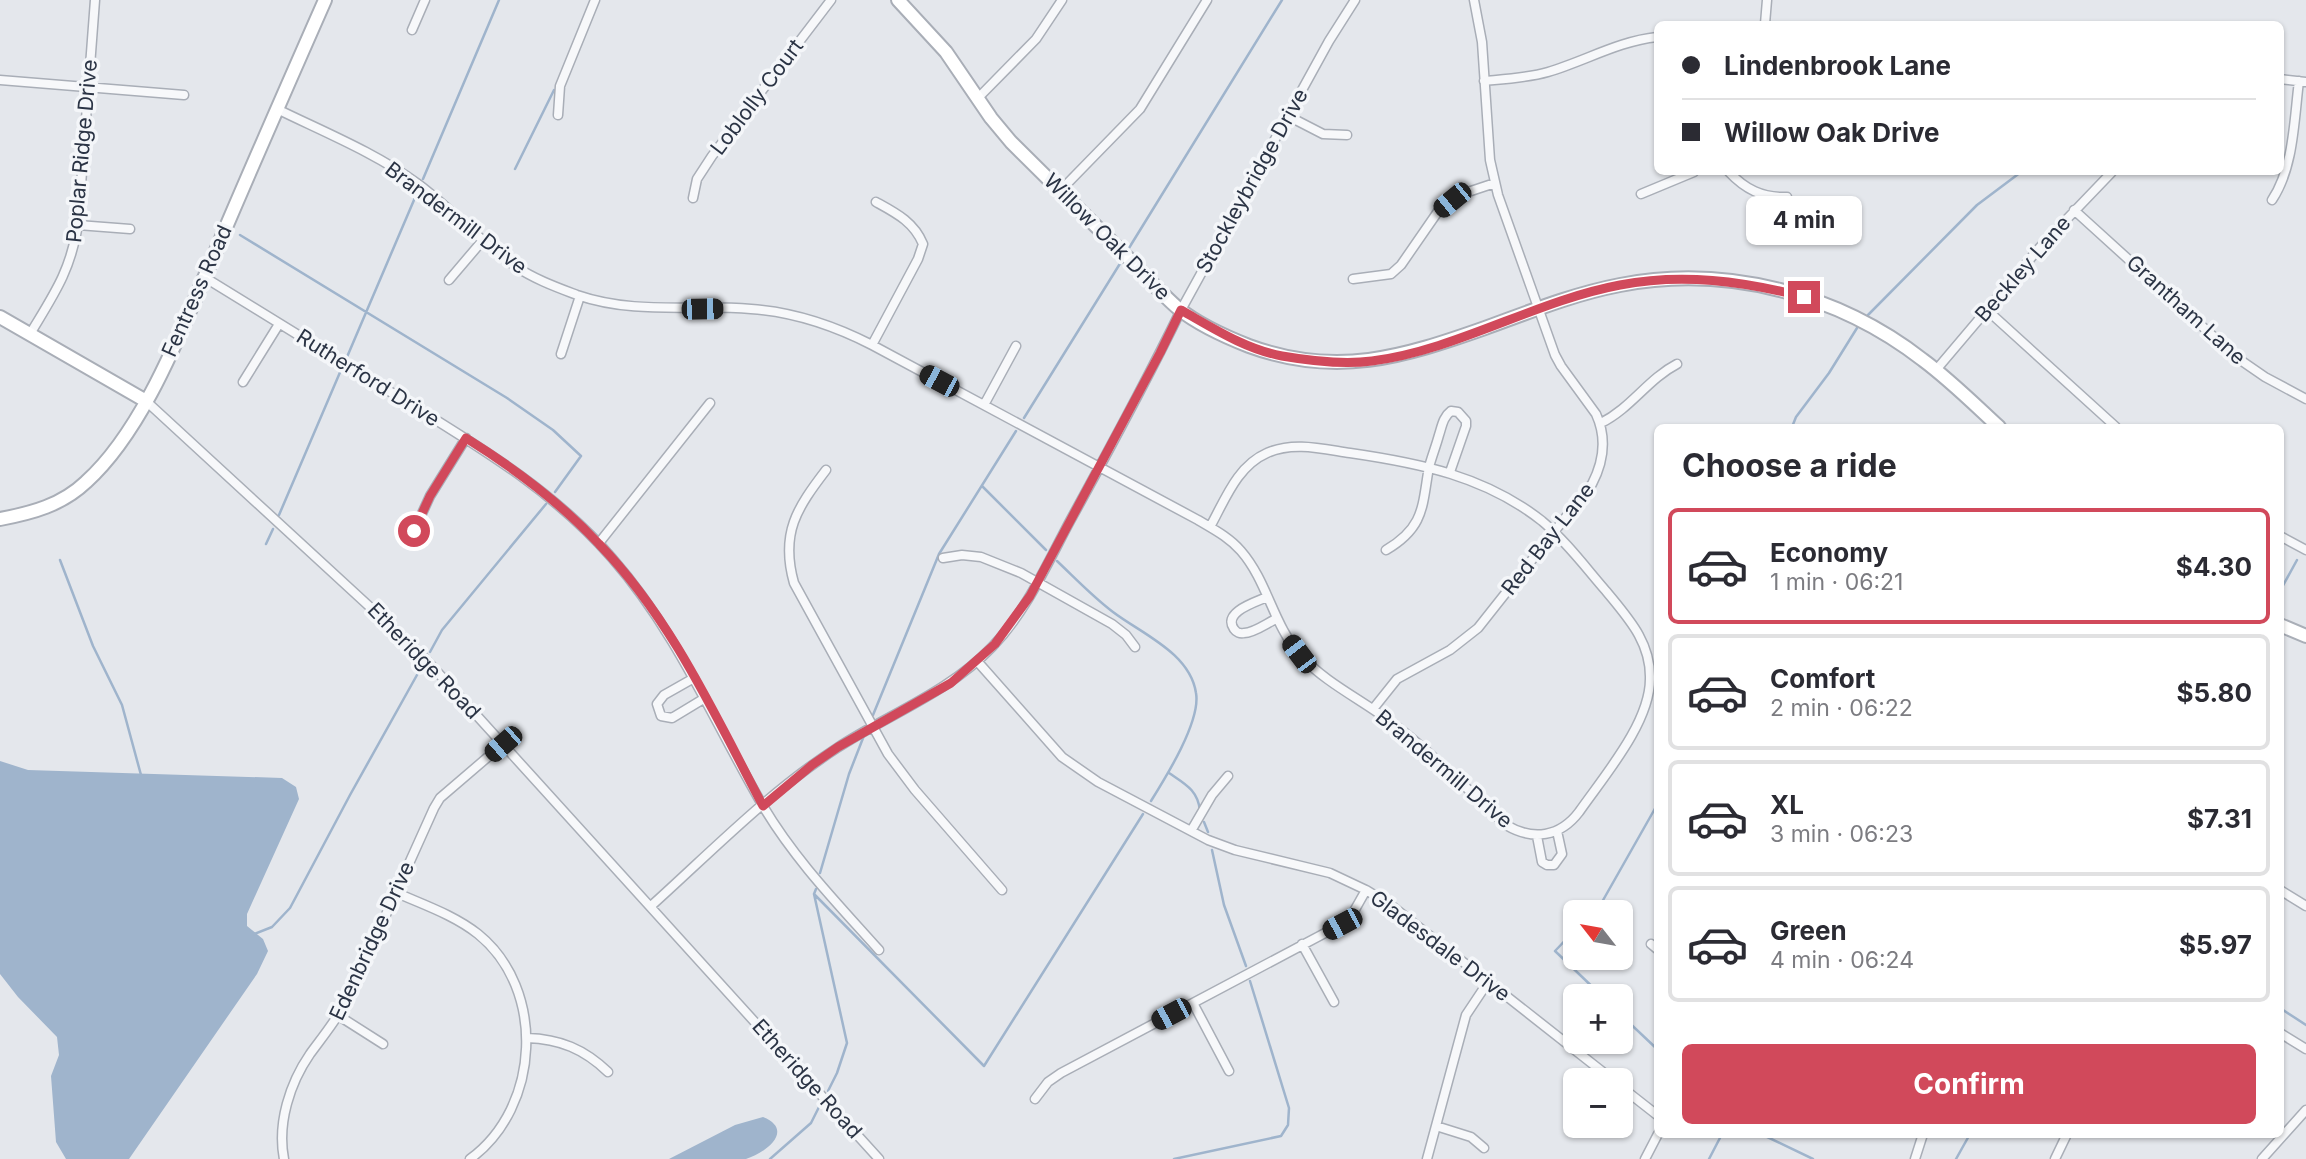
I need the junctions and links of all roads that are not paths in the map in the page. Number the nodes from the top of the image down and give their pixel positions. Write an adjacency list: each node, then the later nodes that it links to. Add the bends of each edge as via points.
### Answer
1 (95, 0): 19 (street, Poplar Ridge Drive)
2 (325, 0): 22 (street, Fentress Road)
3 (425, 0): 13 (street)
4 (595, 0): 23 (street, via 559,86)
5 (831, 0): 33 (street, Loblolly Court, via 712,156)
6 (898, 0): 21 (street, Willow Oak Drive, via 946,52)
7 (1062, 0): 21 (street, via 1037,39)
8 (1207, 0): 30 (street, via 1140,109)
9 (1355, 0): 24 (street, Stockleybridge Drive)
10 (1474, 0): 17 (street)
11 (1768, 0): 12 (street)
12 (1765, 21)
13 (412, 30)
14 (1654, 38): 17 (street, via 1547,72)
15 (0, 80): 19 (street)
16 (2284, 80): 18 (street)
17 (1484, 81): 29 (street, via 1488,152)
18 (2303, 82): 34 (street, via 2286,169)
19 (88, 86): 20 (street); 37 (street, Poplar Ridge Drive)
20 (184, 95)
21 (977, 99): 30 (street, Willow Oak Drive, via 1011,142)
22 (277, 109): 39 (street, Brandermill Drive, via 406,176); 40 (street, Fentress Road)
23 (558, 115)
24 (1288, 116): 25 (street, via 1323,134); 45 (street, Stockleybridge Drive)
25 (1347, 135)
26 (1687, 175): 31 (street)
27 (1733, 175): 32 (street, via 1753,191)
28 (2109, 175): 36 (street, Beckley Lane)
29 (1495, 183): 41 (street, via 1462,194 1439,210 1391,274); 44 (street)
30 (1060, 191): 45 (street, Willow Oak Drive)
31 (1641, 194)
32 (1787, 197)
33 (693, 198)
34 (2272, 200)
35 (876, 202): 50 (street, via 903,218 923,244)
36 (2074, 210): 46 (street, Beckley Lane); 56 (street, Grantham Lane, via 2236,357)
37 (78, 225): 38 (street); 49 (street, Poplar Ridge Drive, via 67,271)
38 (130, 229)
39 (483, 240): 42 (street); 43 (street, Brandermill Drive, via 529,274)
40 (204, 277): 48 (street, Rutherford Drive); 57 (street, Fentress Road)
41 (1353, 279)
42 (449, 280)
43 (580, 296): 50 (street, Brandermill Drive, via 656,309 770,310 828,324); 52 (street)
44 (1539, 309): 45 (street, Willow Oak Drive, via 1420,351 1344,362 1282,356 1250,346); 54 (street, Willow Oak Drive, via 1585,293 1650,281 1752,284 1839,310 1888,335); 60 (street, via 1561,366)
45 (1181, 310): 64 (street, Stockleybridge Drive)
46 (1987, 310): 54 (street, Beckley Lane); 62 (street)
47 (0, 317): 49 (street, Etheridge Road)
48 (279, 324): 55 (street); 63 (street, Rutherford Drive)
49 (30, 334): 57 (street, Etheridge Road)
50 (872, 345): 59 (street, Brandermill Drive)
51 (1016, 346): 59 (street)
52 (561, 354)
53 (1677, 364): 60 (street, via 1655,377 1620,413)
54 (1937, 370): 61 (street, Willow Oak Drive)
55 (243, 382)
56 (2306, 399)
57 (146, 401): 68 (street, Fentress Road, via 85,484 39,510); 88 (street, Etheridge Road, via 404,636)
58 (710, 403): 73 (street)
59 (984, 405): 64 (street, Brandermill Drive)
60 (1601, 423): 71 (street, Red Bay Lane, via 1604,454 1599,471)
61 (1996, 424)
62 (2113, 424)
63 (466, 438): 70 (street); 73 (street, Rutherford Drive, via 537,487)
64 (1100, 466): 69 (street, Brandermill Drive); 77 (street, Stockleybridge Drive)
65 (1430, 466): 67 (street); 67 (street, via 1443,422 1451,411 1458,412 1466,426); 69 (street, via 1318,448 1277,449 1241,472); 74 (street, via 1420,515 1404,538)
66 (826, 470): 87 (street, via 796,513 789,559 800,596)
67 (1450, 472): 71 (street, via 1503,496)
68 (0, 519)
69 (1210, 527): 78 (street, Brandermill Drive, via 1241,551)
70 (414, 531)
71 (1555, 533): 86 (street, Red Bay Lane, via 1478,628 1450,650 1397,679); 92 (street, via 1634,625 1644,643 1651,677 1647,705 1637,726 1575,818)
72 (2284, 538): 75 (street)
73 (599, 543): 84 (street, Rutherford Drive, via 661,621)
74 (1386, 550)
75 (2306, 550)
76 (943, 558): 77 (street, via 981,556)
77 (1037, 583): 82 (street, via 1112,624); 83 (street, Stockleybridge Drive, via 1005,632)
78 (1267, 597): 79 (street, Brandermill Drive); 79 (street, via 1238,610 1231,622 1234,630 1247,633)
79 (1276, 619): 86 (street, Brandermill Drive, via 1309,664)
80 (2284, 627): 81 (street)
81 (2306, 636)
82 (1135, 647)
83 (977, 661): 87 (street, Stockleybridge Drive, via 951,683); 91 (street, Gladesdale Drive, via 1062,757 1098,782)
84 (694, 678): 85 (street, Rutherford Drive); 85 (street, via 664,695 658,711 672,718)
85 (705, 698): 90 (street, Rutherford Drive)
86 (1373, 709): 93 (street, Brandermill Drive, via 1413,739 1506,825)
87 (872, 727): 90 (street, Stockleybridge Drive, via 812,765); 94 (street, via 900,773)
88 (503, 744): 96 (street, Edenbridge Drive, via 440,798); 98 (street, Etheridge Road)
89 (1228, 776): 91 (street)
90 (763, 806): 98 (street, Stockleybridge Drive); 101 (street, Rutherford Drive, via 810,872)
91 (1191, 831): 95 (street, Gladesdale Drive, via 1221,846 1306,866)
92 (1557, 831): 93 (street); 93 (street, via 1562,855 1554,865 1542,862)
93 (1542, 835)
94 (1002, 890)
95 (1366, 890): 100 (street, via 1342,924); 102 (street, Gladesdale Drive, via 1392,905)
96 (397, 892): 105 (street, Edenbridge Drive); 107 (street, via 460,921 496,952 519,992)
97 (2284, 892): 99 (street)
98 (651, 906): 126 (street, Etheridge Road)
99 (2306, 906)
100 (1302, 944): 103 (street); 104 (street)
101 (879, 950)
102 (1488, 982): 110 (street, Gladesdale Drive); 117 (street, via 1466,1015)
103 (1334, 1002)
104 (1193, 1003): 111 (street); 114 (street, via 1061,1073)
105 (339, 1016): 108 (street); 124 (street, Edenbridge Drive, via 298,1074 284,1122)
106 (2284, 1035): 109 (street)
107 (527, 1038): 112 (street, via 577,1048); 125 (street, via 514,1102 493,1138)
108 (383, 1044)
109 (2306, 1049)
110 (1598, 1068)
111 (1229, 1071)
112 (608, 1072)
113 (1633, 1096): 116 (street)
114 (1035, 1099)
115 (2306, 1110): 118 (street)
116 (1654, 1113)
117 (1436, 1126): 123 (street, via 1471,1137); 127 (street)
118 (2284, 1134)
119 (1656, 1138): 128 (street)
120 (1922, 1138): 129 (street)
121 (2065, 1138): 130 (street)
122 (2281, 1138): 131 (street)
123 (1484, 1148)
124 (283, 1159)
125 (470, 1159)
126 (879, 1159)
127 (1427, 1159)
128 (1645, 1159)
129 (1915, 1159)
130 (2055, 1159)
131 (2262, 1159)

